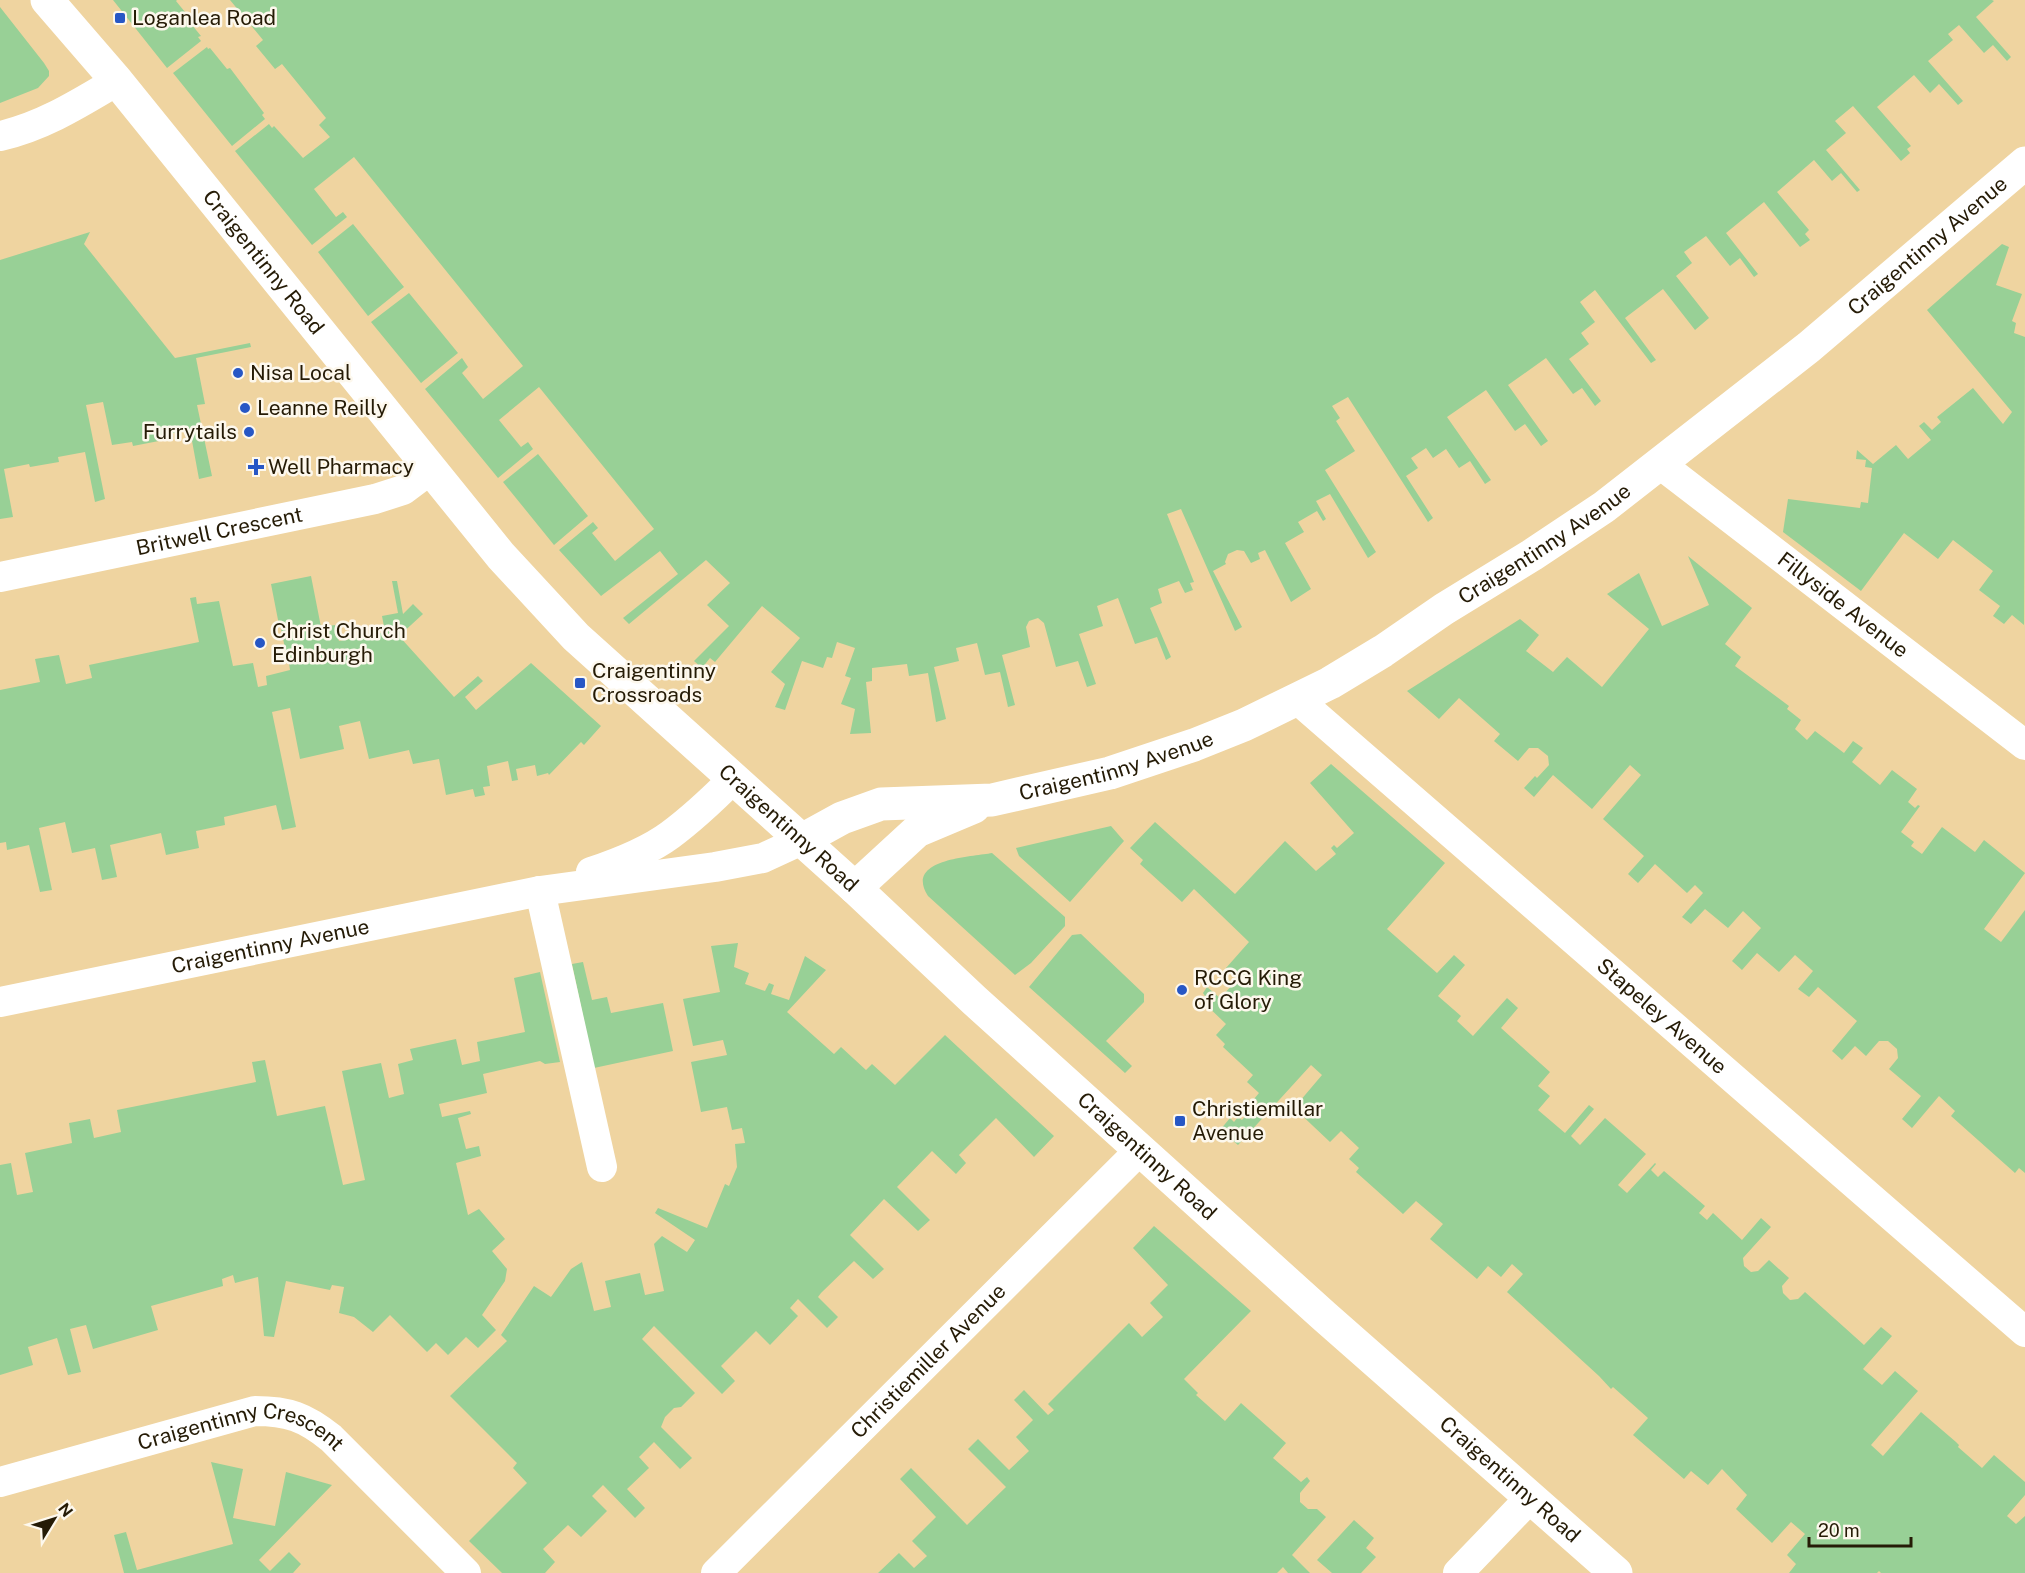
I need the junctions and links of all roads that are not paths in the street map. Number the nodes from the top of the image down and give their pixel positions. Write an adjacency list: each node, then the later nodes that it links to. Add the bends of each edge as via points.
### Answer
1 (48, 0): 2 (street, Craigentinny Road)
2 (117, 81): 3 (street, via 23,131); 6 (street, Craigentinny Road)
3 (0, 136)
4 (2025, 164): 5 (street, Craigentinny Avenue, via 1809,347)
5 (1660, 464): 8 (street, Craigentinny Avenue, via 1532,555 1383,651); 9 (street, Fillyside Avenue)
6 (431, 469): 7 (street, Britwell Crescent, via 403,490 375,500); 10 (street, Craigentinny Road, via 555,615 596,657)
7 (0, 577)
8 (1298, 700): 11 (street, Craigentinny Avenue, via 1152,760); 18 (street, Stapeley Avenue)
9 (2025, 745)
10 (733, 779): 12 (street, Craigentinny Road); 14 (street, Craigentinny Avenue, via 669,836 624,861)
11 (992, 800): 12 (street, Craigentinny Avenue, via 881,804 842,818); 13 (street, Craigentinny Avenue, via 918,831)
12 (802, 840): 13 (street, Craigentinny Road); 14 (street, Craigentinny Avenue, via 763,858)
13 (855, 888): 16 (street, Craigentinny Road)
14 (540, 891): 15 (street, Craigentinny Avenue); 17 (street)
15 (0, 1002)
16 (1140, 1150): 20 (street, Craigentinny Road); 22 (street, Christiemiller Avenue)
17 (602, 1167)
18 (2025, 1332)
19 (0, 1482): 21 (street, Craigentinny Crescent, via 255,1411 277,1411 306,1420 332,1438)
20 (1531, 1497): 23 (street); 24 (street, Craigentinny Road)
21 (466, 1573)
22 (716, 1573)
23 (1458, 1573)
24 (1616, 1573)

